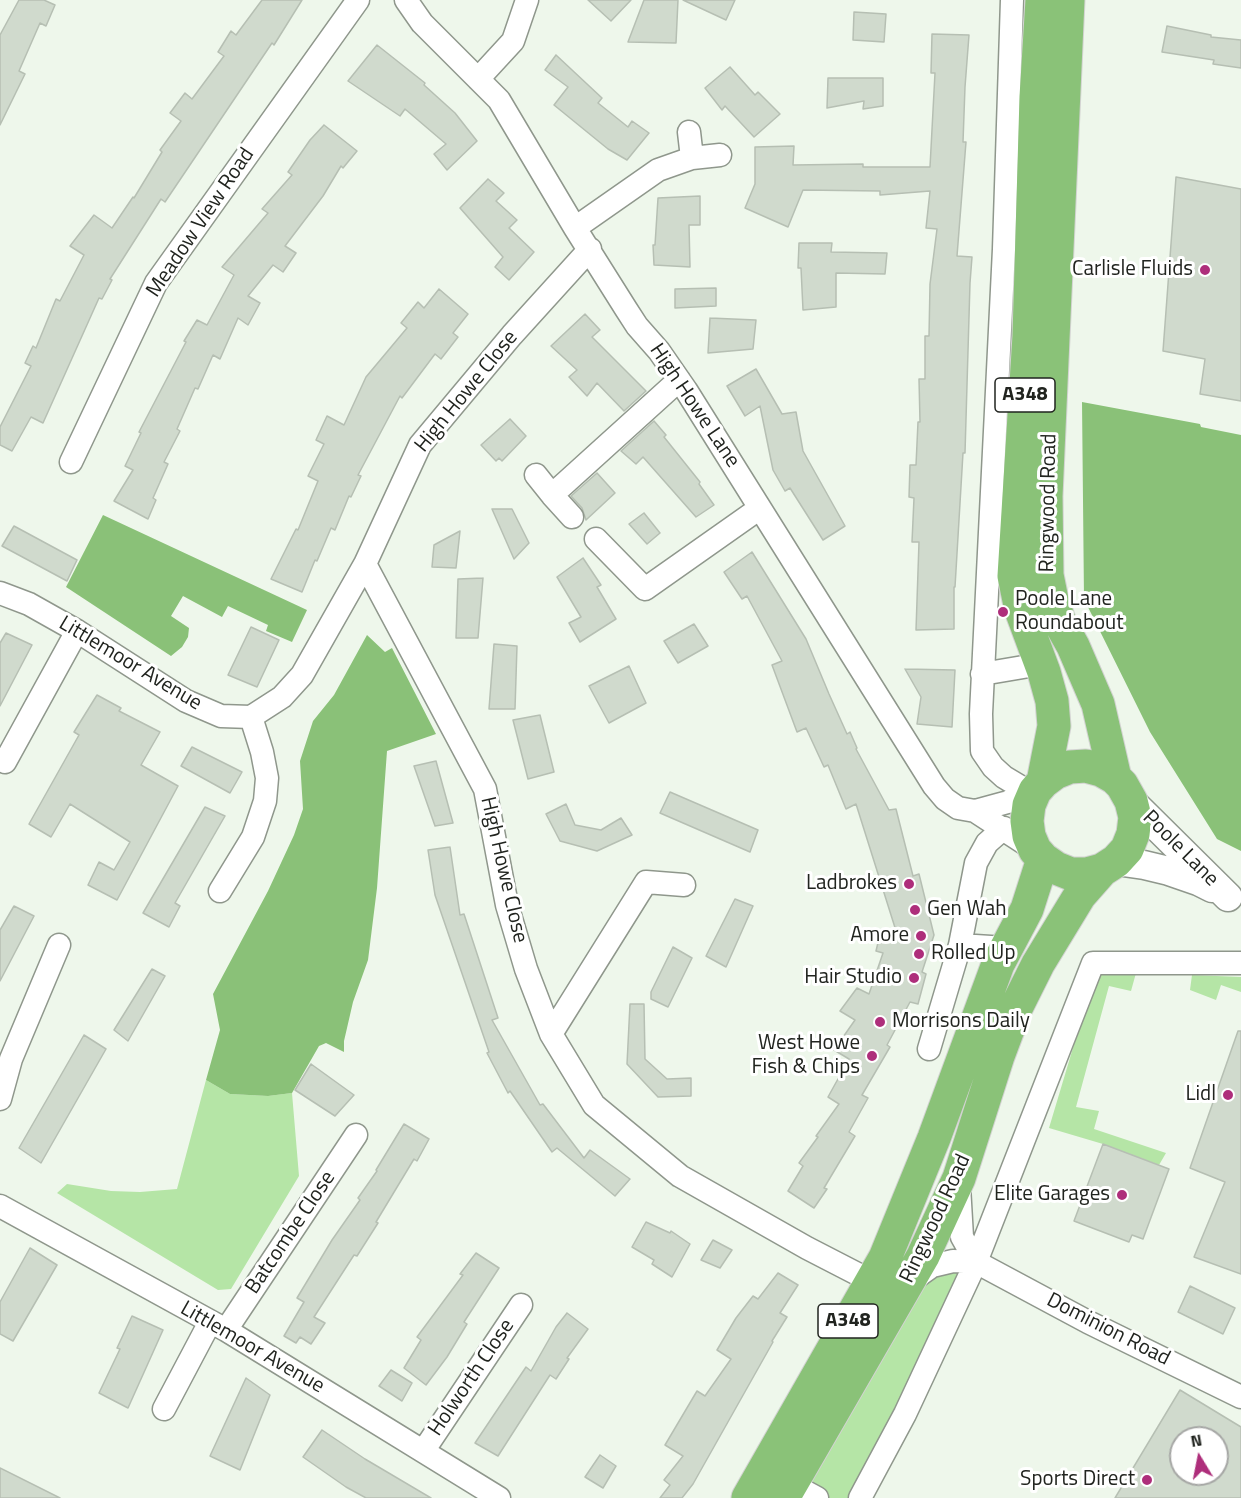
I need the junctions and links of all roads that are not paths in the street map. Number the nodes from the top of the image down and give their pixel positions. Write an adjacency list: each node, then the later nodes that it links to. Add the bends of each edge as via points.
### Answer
1 (358, 0): 14 (street, Meadow View Road, via 156,283)
2 (406, 0): 7 (street, High Howe Lane)
3 (527, 0): 7 (street, via 513,41)
4 (1012, 0): 24 (street, via 1004,249)
5 (1042, 0): 23 (highway, Ringwood Road / A348, via 1029,336 1014,576 1021,610)
6 (1068, 0): 28 (highway, Ringwood Road / A348, via 1046,496 1047,575 1060,623 1098,704)
7 (478, 79): 11 (street, High Howe Lane, via 515,124)
8 (689, 132): 10 (street)
9 (720, 155): 10 (street)
10 (692, 158): 11 (street, via 658,170)
11 (575, 228): 12 (street, High Howe Lane)
12 (590, 249): 13 (street, High Howe Lane, via 637,326); 20 (street, High Howe Close, via 420,446)
13 (679, 380): 16 (street); 17 (street, High Howe Lane)
14 (71, 462)
15 (536, 475): 16 (street)
16 (552, 495): 18 (street)
17 (760, 508): 19 (street, via 645,589); 29 (street, High Howe Lane, via 934,786 958,808)
18 (572, 517)
19 (596, 539)
20 (365, 564): 25 (street, via 302,675 282,697); 40 (street, High Howe Close, via 485,789 507,905)
21 (0, 592): 22 (street, Littlemoor Avenue)
22 (77, 631): 25 (street, Littlemoor Avenue, via 186,701 221,716); 26 (street)
23 (1041, 664): 24 (street); 27 (highway, Ringwood Road / A348, via 1052,701 1054,726)
24 (982, 674): 27 (street, via 982,751 1004,777)
25 (251, 717): 34 (street, via 267,778 265,801 253,837)
26 (4, 762)
27 (1035, 788): 28 (highway, via 1055,773 1086,766 1101,770); 29 (street, via 1008,802); 31 (highway, via 1027,821 1029,836)
28 (1123, 790): 32 (highway, via 1135,817 1133,834 1127,849); 35 (street, Poole Lane)
29 (975, 811): 30 (street, High Howe Lane)
30 (1004, 828): 31 (street, High Howe Lane); 37 (street, via 987,843 976,863)
31 (1039, 854): 32 (highway, via 1071,874 1087,874); 38 (highway, Ringwood Road / A348, via 1027,909)
32 (1109, 866): 35 (street, Poole Lane, via 1144,865 1169,871); 44 (highway, Ringwood Road / A348, via 1080,895 1038,963 1016,1008)
33 (684, 885): 40 (street, via 646,882)
34 (220, 891)
35 (1235, 898)
36 (59, 945): 42 (street, via 11,1059)
37 (960, 945): 38 (street); 41 (street)
38 (1006, 948): 47 (highway, Ringwood Road / A348, via 934,1138 885,1258)
39 (1241, 963): 46 (street, via 1093,963)
40 (550, 1034): 47 (street, High Howe Close, via 594,1105 680,1176)
41 (929, 1049)
42 (0, 1099)
43 (356, 1135): 50 (street, Batcombe Close)
44 (959, 1178): 46 (street, via 962,1238); 48 (highway, Ringwood Road / A348)
45 (0, 1206): 50 (street, Littlemoor Avenue)
46 (976, 1262): 48 (street, via 953,1261 933,1266); 51 (street, Dominion Road); 57 (street, via 905,1414)
47 (871, 1281): 56 (highway, Ringwood Road / A348)
48 (907, 1284): 54 (highway, Ringwood Road / A348)
49 (521, 1305): 53 (street, Holworth Close)
50 (218, 1326): 52 (street, Batcombe Close); 53 (street, Littlemoor Avenue)
51 (1241, 1397)
52 (164, 1409)
53 (424, 1450): 55 (street, Littlemoor Avenue)
54 (797, 1494)
55 (499, 1498)
56 (748, 1498)
57 (860, 1498)

